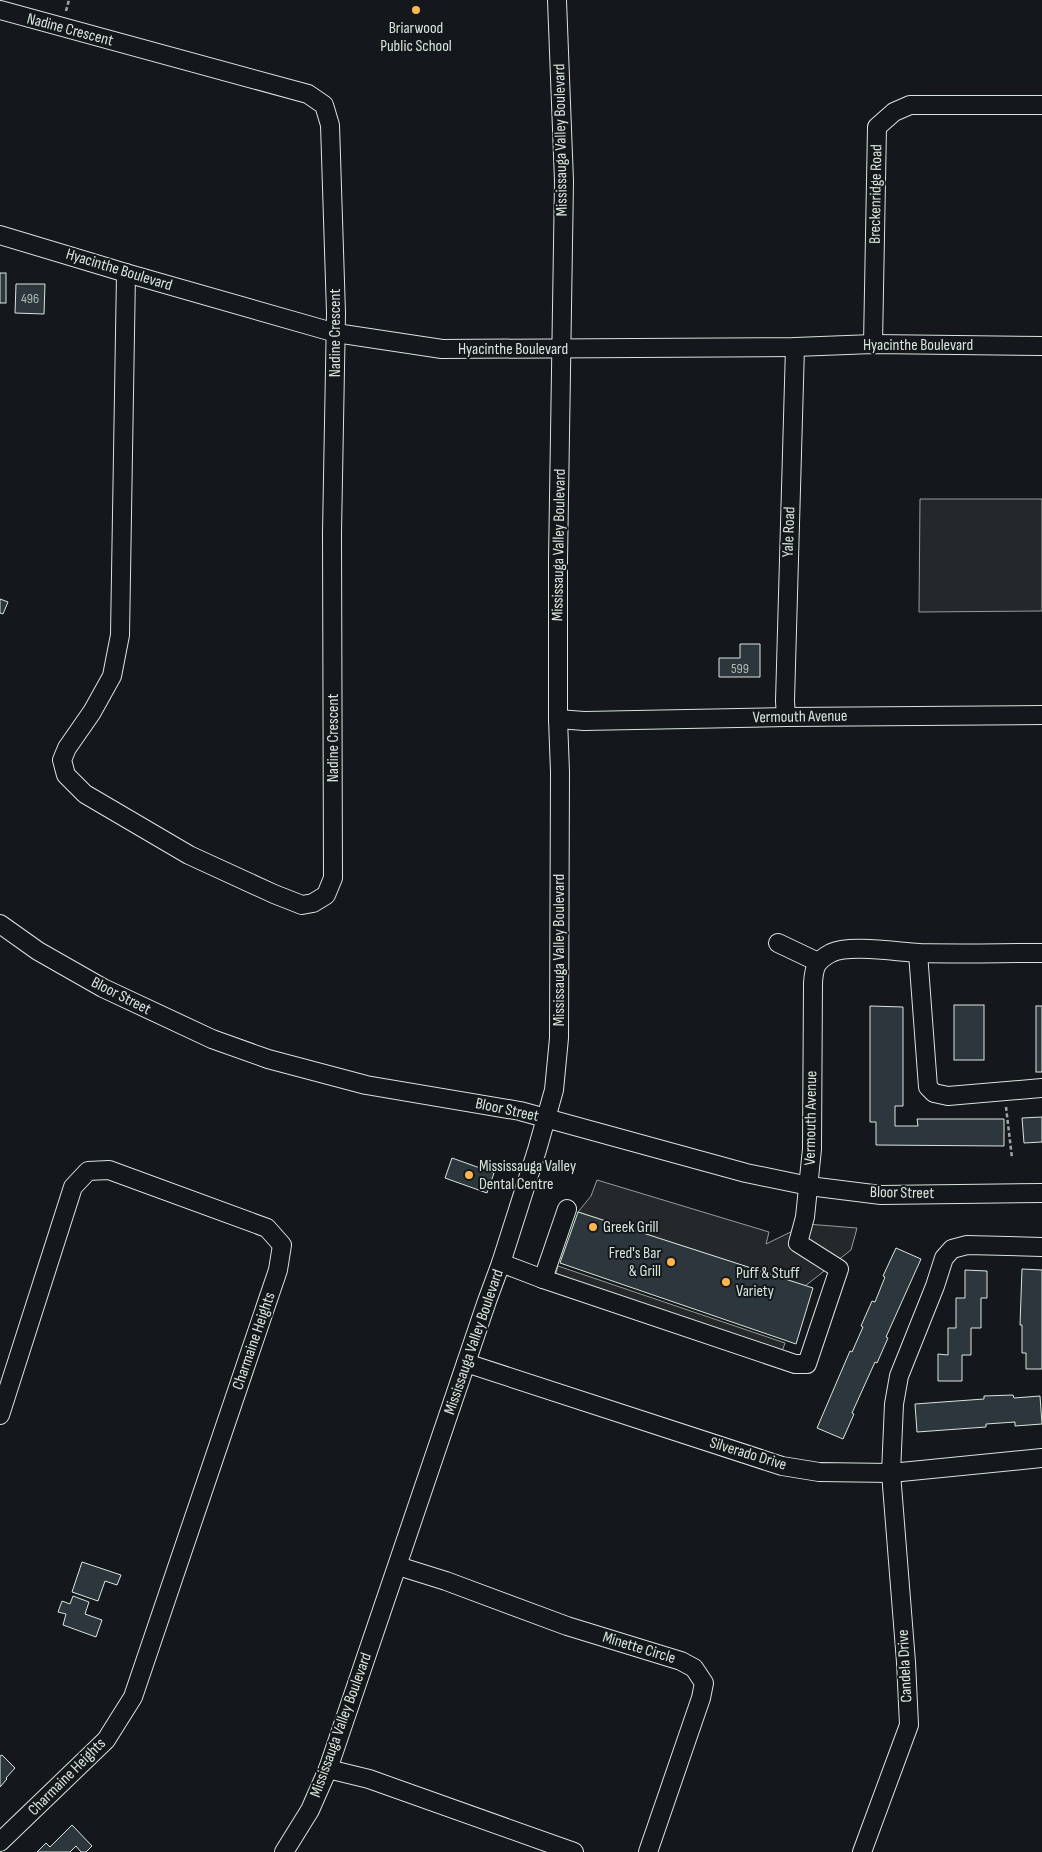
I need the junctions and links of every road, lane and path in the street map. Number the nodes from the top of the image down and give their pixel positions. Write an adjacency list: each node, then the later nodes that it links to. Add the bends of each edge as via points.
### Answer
1 (556, 0): 10 (street, Mississauga Valley Boulevard, via 564,181)
2 (0, 10): 6 (street, Nadine Crescent, via 308,94 324,105 330,125)
3 (1042, 105): 7 (street, Breckenridge Road, via 910,105 894,112 877,127)
4 (0, 234): 5 (street, Hyacinthe Boulevard)
5 (126, 273): 6 (street, Hyacinthe Boulevard); 6 (street, Nadine Crescent, via 120,635 112,676 62,760 66,775 85,794 189,855 302,905 326,895 333,878 332,533)
6 (336, 332): 10 (street, Hyacinthe Boulevard, via 442,349)
7 (873, 344): 8 (street, Hyacinthe Boulevard); 9 (street, Hyacinthe Boulevard)
8 (1042, 346)
9 (795, 347): 10 (street, Hyacinthe Boulevard); 12 (street, Yale Road)
10 (561, 348): 13 (street, Mississauga Valley Boulevard)
11 (1042, 715): 12 (street, Vermouth Avenue)
12 (786, 717): 13 (street, Vermouth Avenue)
13 (558, 719): 21 (street, Mississauga Valley Boulevard, via 559,1038 554,1090)
14 (0, 924): 21 (street, Bloor Street, via 38,951 103,988 254,1055 366,1085)
15 (778, 943): 18 (street)
16 (1042, 952): 17 (street)
17 (918, 953): 18 (street, via 847,949 833,952); 20 (street, via 928,1088 948,1096)
18 (818, 962): 23 (street, Vermouth Avenue, via 813,983)
19 (1042, 1088): 20 (street)
20 (1004, 1091): 22 (path)
21 (546, 1118): 23 (street, Bloor Street, via 746,1173); 27 (street, Mississauga Valley Boulevard)
22 (1012, 1158)
23 (810, 1186): 24 (street, Bloor Street, via 881,1195); 28 (street, Vermouth Avenue, via 798,1242 839,1269 807,1364 795,1364)
24 (1042, 1193)
25 (567, 1209): 28 (street)
26 (1042, 1248): 32 (street, Candela Drive, via 967,1245 952,1249 944,1258 899,1376 894,1404)
27 (501, 1263): 28 (street); 29 (street, Mississauga Valley Boulevard)
28 (543, 1279)
29 (466, 1363): 32 (street, Silverado Drive, via 782,1466 819,1472); 33 (street, Mississauga Valley Boulevard)
30 (0, 1415): 35 (street, Charmaine Heights, via 73,1187 88,1170 109,1170 267,1228 282,1244 278,1270 133,1696 106,1740)
31 (1042, 1458): 32 (street, Silverado Drive)
32 (891, 1473): 39 (street, Candela Drive, via 909,1725)
33 (398, 1566): 34 (street, Mississauga Valley Boulevard); 38 (street, Minette Circle, via 694,1668 704,1683 701,1698)
34 (328, 1769): 36 (street, Mississauga Valley Boulevard, via 310,1810); 37 (street, via 369,1779)
35 (0, 1842)
36 (284, 1852)
37 (574, 1852)
38 (648, 1852)
39 (862, 1852)

